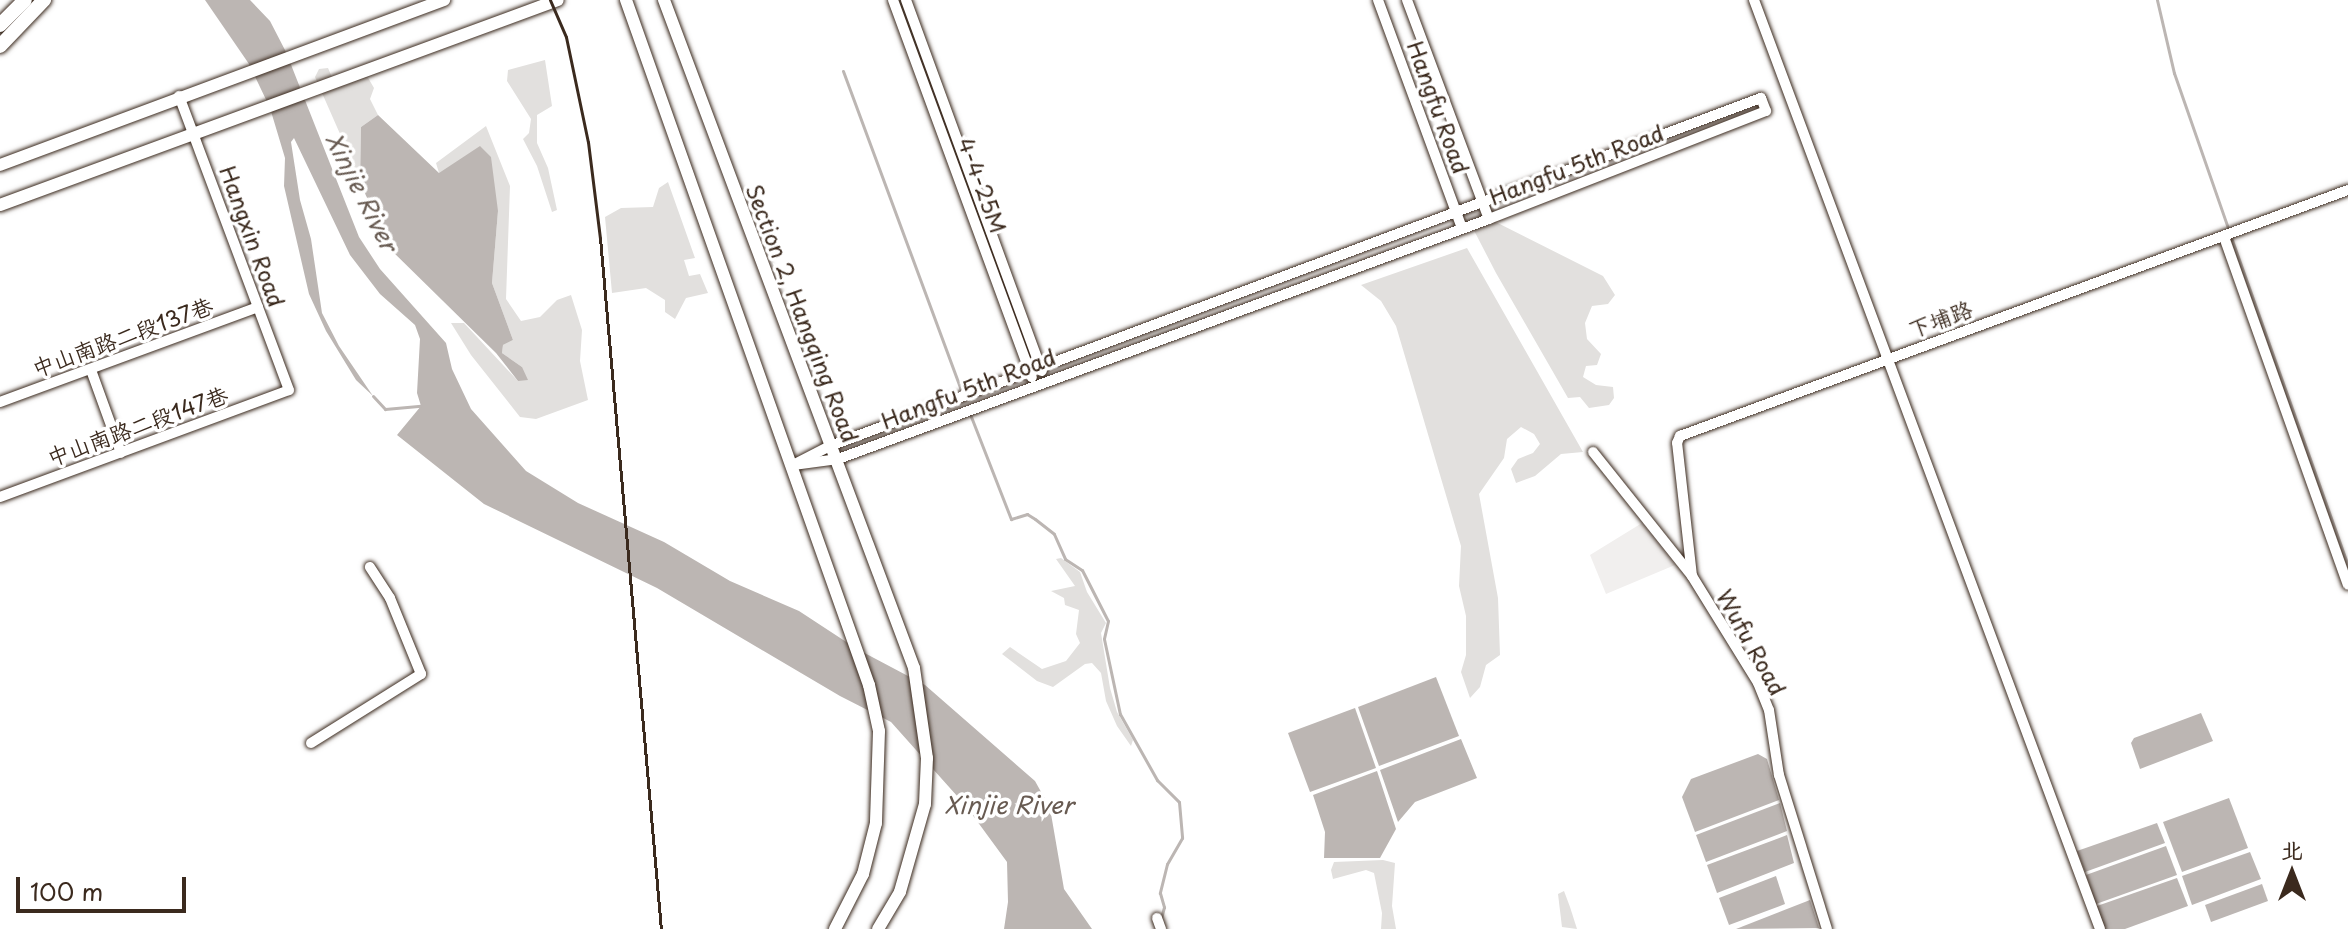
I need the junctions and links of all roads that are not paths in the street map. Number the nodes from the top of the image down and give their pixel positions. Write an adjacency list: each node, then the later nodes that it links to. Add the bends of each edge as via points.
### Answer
1 (25, 0): 12 (main road)
2 (44, 0): 13 (main road)
3 (444, 0): 14 (street)
4 (558, 0): 15 (street)
5 (626, 0): 35 (street)
6 (664, 0): 31 (street, Section 2, Hangqing Road)
7 (893, 0): 27 (street, 4-4-25M)
8 (906, 0): 27 (street, 4-4-25M)
9 (1378, 0): 20 (street, Hangfu Road)
10 (1407, 0): 18 (street, Hangfu Road)
11 (1754, 0): 25 (street)
12 (0, 25)
13 (0, 46)
14 (179, 96): 15 (street, Hangxin Road); 16 (street)
15 (194, 134): 19 (street); 24 (street, Hangxin Road)
16 (0, 165)
17 (2348, 190): 23 (street, 下埔路)
18 (1483, 204): 20 (street, Hangfu 5th Road); 21 (street, Hangfu Road); 21 (street, Hangfu 5th Road, via 1761,98 1766,111)
19 (0, 205)
20 (1457, 214): 22 (street, Hangfu Road); 27 (street, Hangfu 5th Road)
21 (1489, 219): 22 (street, Hangfu 5th Road)
22 (1462, 228): 28 (street, Hangfu 5th Road)
23 (2224, 237): 25 (street, 下埔路); 39 (street)
24 (258, 307): 26 (street, 中山南路二段137巷); 29 (street, Hangxin Road)
25 (1887, 358): 38 (street, 下埔路, via 1680,436); 44 (street)
26 (91, 370): 30 (street, 中山南路二段137巷); 33 (street)
27 (1035, 370): 28 (street, 4-4-25M); 31 (street, Hangfu 5th Road)
28 (1040, 382): 34 (street, Hangfu 5th Road)
29 (289, 390): 33 (street, 中山南路二段147巷)
30 (0, 402)
31 (830, 446): 34 (street, Section 2, Hangqing Road); 35 (street, Hangfu 5th Road)
32 (1593, 452): 38 (street, Wufu Road)
33 (121, 453): 36 (street, 中山南路二段147巷)
34 (838, 459): 35 (street, Hangfu 5th Road); 42 (street, Section 2, Hangqing Road, via 905,640 922,707 927,758 925,804 900,892)
35 (793, 465): 41 (street, via 869,685 879,731 880,797 869,858)
36 (0, 497)
37 (370, 567): 40 (street, via 390,598 421,674)
38 (1692, 576): 43 (street, Wufu Road, via 1769,710 1779,775)
39 (2348, 585)
40 (311, 743)
41 (835, 929)
42 (878, 929)
43 (1827, 929)
44 (2100, 929)

